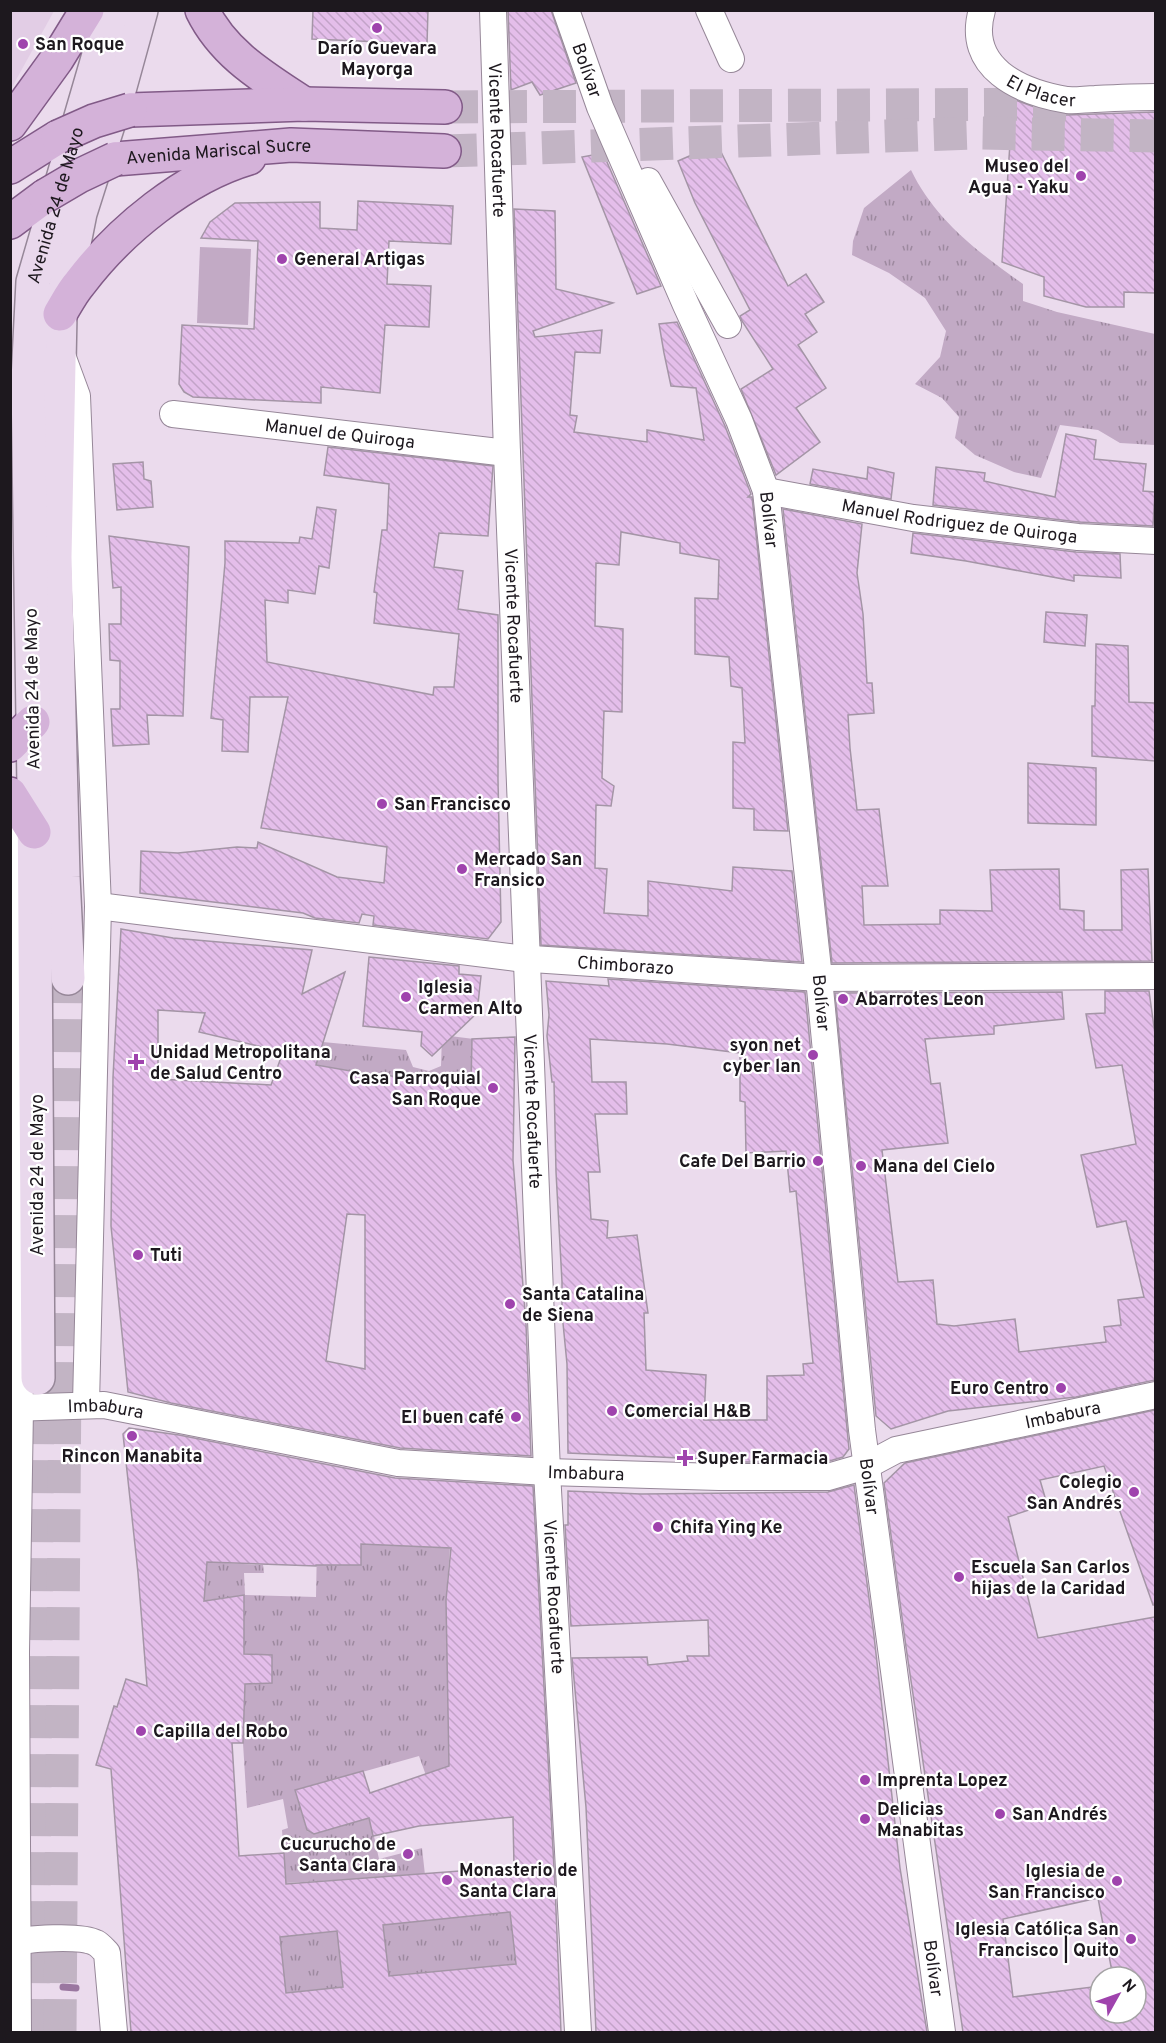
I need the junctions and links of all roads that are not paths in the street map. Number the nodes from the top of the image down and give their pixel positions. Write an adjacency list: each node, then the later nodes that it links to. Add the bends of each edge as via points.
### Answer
1 (87, 10): 14 (main road)
2 (112, 10): 26 (main road, Avenida 24 de Mayo, via 33,282)
3 (141, 10): 19 (main road, Avenida 24 de Mayo, via 80,213)
4 (202, 10): 11 (main road, via 229,50)
5 (493, 10): 23 (street, Vicente Rocafuerte)
6 (566, 10): 13 (street, Bolívar)
7 (709, 10): 9 (street)
8 (981, 10): 10 (street, El Placer, via 980,50 999,75 1069,100)
9 (731, 59)
10 (1155, 97)
11 (304, 104): 12 (main road); 17 (main road, bridge, via 130,110 58,137)
12 (445, 107)
13 (600, 107): 20 (street, via 611,114); 24 (street, Bolívar, via 740,420)
14 (10, 124)
15 (291, 145): 16 (main road, Avenida Mariscal Sucre); 18 (main road, Avenida Mariscal Sucre, bridge, via 115,159 45,196); 19 (main road, Avenida 24 de Mayo, via 232,163 163,202 116,243 80,283)
16 (444, 151)
17 (10, 167)
18 (10, 222)
19 (60, 314): 21 (main road, Avenida 24 de Mayo)
20 (728, 325)
21 (59, 346): 29 (street, Avenida 24 de Mayo, via 77,396); 32 (main road, Avenida 24 de Mayo, via 55,557)
22 (173, 414): 23 (street, Manuel de Quiroga)
23 (507, 453): 30 (street, Vicente Rocafuerte)
24 (766, 490): 25 (street, Manuel Rodriguez de Quiroga, via 913,518 1078,537); 33 (street, Bolívar)
25 (1155, 541)
26 (22, 733): 28 (main road, Avenida 24 de Mayo)
27 (11, 795): 28 (main road)
28 (19, 832): 34 (street, Avenida 24 de Mayo); 35 (main road, Avenida 24 de Mayo)
29 (98, 906): 30 (street, Chimborazo); 37 (street, Avenida 24 de Mayo)
30 (526, 959): 33 (street, Chimborazo); 40 (street, Vicente Rocafuerte)
31 (1155, 976): 33 (street, Chimborazo)
32 (68, 978)
33 (819, 978): 39 (street, Bolívar)
34 (13, 1202): 38 (street, Avenida 24 de Mayo)
35 (39, 1378)
36 (1155, 1395): 39 (street, Imbabura, via 896,1450)
37 (86, 1404): 38 (street, Imbabura); 40 (street, Imbabura, via 398,1463)
38 (14, 1411): 41 (street, Avenida 24 de Mayo)
39 (866, 1466): 40 (street, Imbabura, via 828,1477); 46 (street, Bolívar)
40 (547, 1472): 45 (street, Vicente Rocafuerte)
41 (13, 1651): 42 (street, Avenida 24 de Mayo)
42 (14, 1943): 43 (street, Avenida 24 de Mayo); 44 (street, via 29,1939 96,1943 107,1953)
43 (18, 2032)
44 (114, 2032)
45 (578, 2032)
46 (942, 2032)

